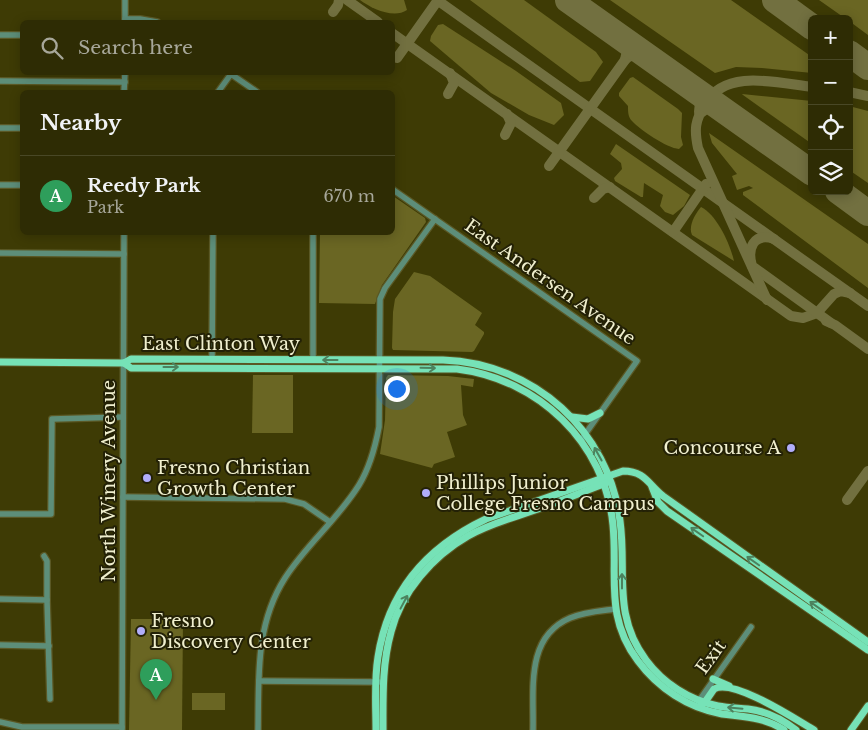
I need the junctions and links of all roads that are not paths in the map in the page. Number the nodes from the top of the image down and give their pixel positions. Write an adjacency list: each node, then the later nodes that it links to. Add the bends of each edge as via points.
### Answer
1 (124, 0): 2 (street)
2 (124, 20)
3 (135, 20): 4 (street)
4 (150, 20)
5 (0, 35): 6 (street)
6 (20, 35)
7 (124, 75): 11 (street)
8 (228, 75): 13 (street)
9 (232, 75): 14 (street)
10 (0, 81): 11 (street)
11 (124, 82): 12 (street)
12 (124, 90)
13 (219, 90)
14 (253, 90)
15 (0, 128): 16 (street)
16 (20, 128)
17 (0, 185): 18 (street)
18 (20, 185)
19 (395, 191): 20 (street, East Andersen Avenue)
20 (435, 218): 28 (street, via 382,293); 34 (street, East Andersen Avenue, via 637,361)
21 (124, 235): 25 (street, North Winery Avenue)
22 (213, 235): 26 (street)
23 (314, 235): 27 (street)
24 (0, 253): 25 (street)
25 (124, 254): 30 (street, North Winery Avenue)
26 (212, 360): 27 (main road, East Clinton Way); 30 (main road, East Clinton Way, via 132,359)
27 (313, 360): 28 (main road, East Clinton Way, one-way to 27)
28 (379, 360): 31 (street); 33 (main road, East Clinton Way, via 468,362 494,368)
29 (0, 362): 30 (main road)
30 (124, 363): 31 (main road, East Clinton Way, one-way to 31, via 131,368); 35 (street, North Winery Avenue)
31 (379, 368): 32 (main road, East Clinton Way, one-way to 32); 43 (street, via 376,446 359,485)
32 (479, 373): 33 (main road, via 490,370); 38 (main road, East Clinton Way, via 510,383 534,396)
33 (522, 380): 36 (main road, East Clinton Way, via 544,393)
34 (600, 413): 36 (main road, via 585,420); 37 (street, East Andersen Avenue)
35 (123, 417): 41 (street, North Winery Avenue); 42 (street, via 52,419 51,514)
36 (572, 417): 37 (main road, East Clinton Way)
37 (586, 434): 38 (street, East Andersen Avenue); 39 (main road, East Clinton Way, one-way to 37, via 600,456)
38 (581, 440): 39 (main road, East Clinton Way)
39 (606, 480): 40 (main road, via 623,471 631,471); 49 (main road, East Clinton Way, via 613,525); 55 (main road, East Clinton Way, one-way to 39, via 629,630 623,607 620,520); 58 (main road, via 464,530 427,558 409,579 392,609 381,639 378,659)
40 (651, 484): 45 (main road, one-way to 40, via 663,496); 46 (main road, one-way to 40, via 667,511 658,502)
41 (123, 498): 43 (street, via 285,499 304,504); 65 (street, North Winery Avenue)
42 (0, 514)
43 (330, 522): 57 (street, via 284,579 273,602 262,639)
44 (44, 556): 48 (street, via 47,561)
45 (793, 589): 46 (main road); 51 (main road, one-way to 45)
46 (788, 596): 54 (main road)
47 (0, 599): 48 (street)
48 (47, 600): 53 (street)
49 (615, 609): 55 (main road, via 621,615 632,644); 61 (main road, East Clinton Way, via 622,633 642,666 680,699); 69 (street, via 570,618 546,637 534,668)
50 (751, 626): 56 (street, Exit)
51 (868, 642)
52 (0, 646): 53 (street)
53 (48, 646): 60 (street)
54 (868, 650)
55 (640, 652): 61 (main road, East Clinton Way, via 664,679)
56 (713, 679): 59 (main road); 61 (street, Exit)
57 (259, 681): 58 (street); 66 (street)
58 (380, 682): 67 (main road); 68 (main road)
59 (740, 690): 61 (main road, via 717,687); 72 (main road)
60 (50, 699)
61 (700, 703): 70 (main road, East Clinton Way, via 719,713 760,719); 71 (main road, East Clinton Way, one-way to 61, via 761,712)
62 (868, 706): 64 (main road)
63 (0, 722): 65 (street, via 22,727)
64 (857, 722): 73 (main road); 74 (main road)
65 (122, 728)
66 (258, 730)
67 (376, 730)
68 (383, 730)
69 (533, 730)
70 (784, 730)
71 (796, 730)
72 (814, 730)
73 (847, 730)
74 (852, 730)

